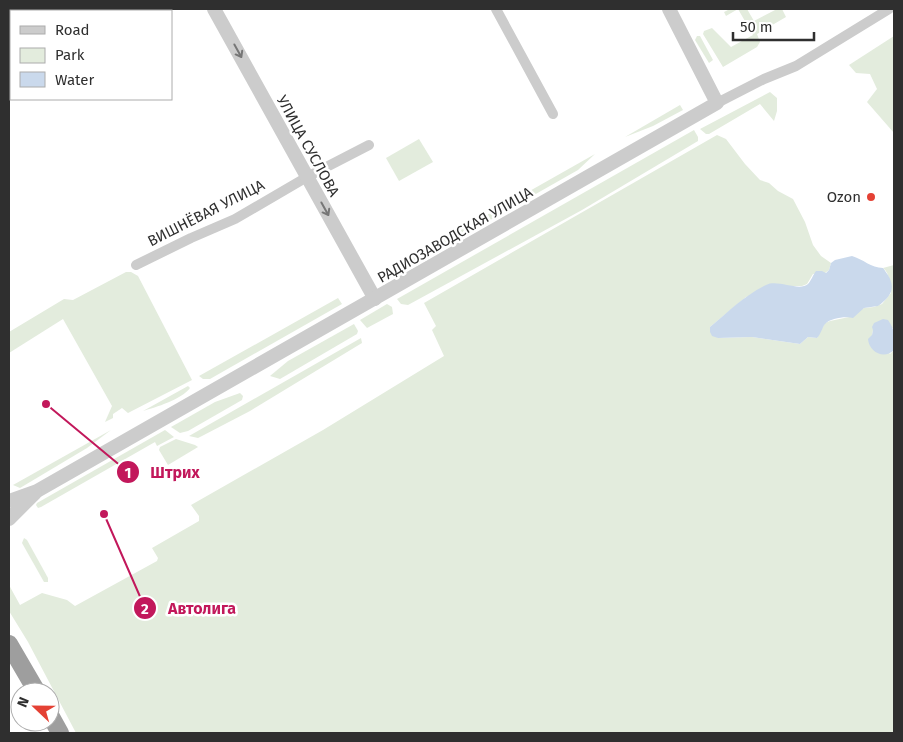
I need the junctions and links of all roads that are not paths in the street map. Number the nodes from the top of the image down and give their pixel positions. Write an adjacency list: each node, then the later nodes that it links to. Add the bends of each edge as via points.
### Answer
1 (214, 9): 8 (street, УЛИЦА СУСЛОВА, one-way to 8)
2 (496, 9): 6 (street)
3 (669, 9): 5 (street)
4 (889, 9): 5 (street, РАДИОЗАВОДСКАЯ УЛИЦА, via 796,66)
5 (717, 103): 10 (street, РАДИОЗАВОДСКАЯ УЛИЦА)
6 (553, 114)
7 (369, 145): 8 (street, ВИШНЁВАЯ УЛИЦА)
8 (307, 177): 9 (street, ВИШНЁВАЯ УЛИЦА, via 235,219); 10 (street, УЛИЦА СУСЛОВА, one-way to 10)
9 (136, 265)
10 (375, 298): 11 (street, РАДИОЗАВОДСКАЯ УЛИЦА)
11 (37, 491): 12 (street, РАДИОЗАВОДСКАЯ УЛИЦА); 13 (street, РАДИОЗАВОДСКАЯ УЛИЦА)
12 (10, 497)
13 (9, 519)
14 (9, 644): 15 (highway)
15 (31, 682)

